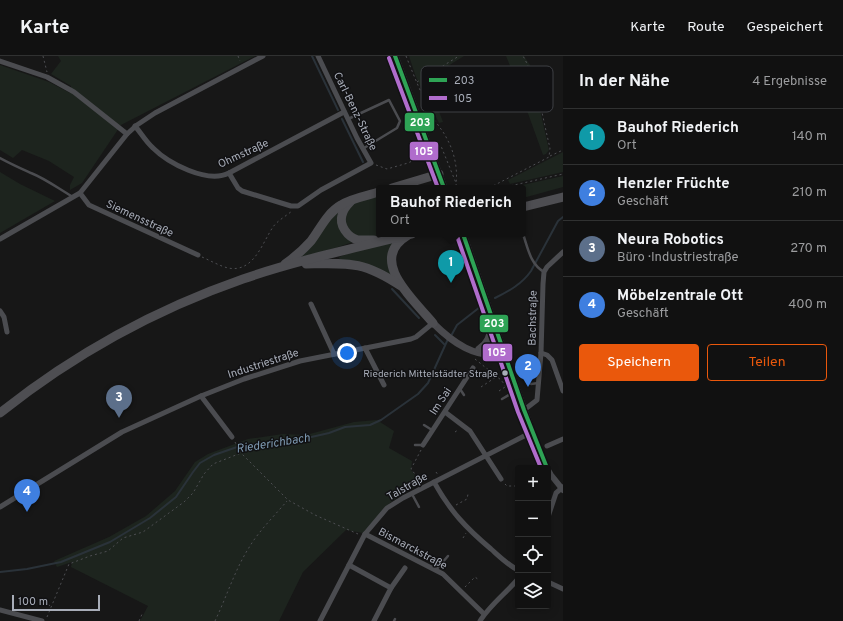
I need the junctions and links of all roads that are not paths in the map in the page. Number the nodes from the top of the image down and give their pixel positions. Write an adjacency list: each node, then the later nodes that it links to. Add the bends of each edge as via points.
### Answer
1 (263, 56): 7 (street, via 155,113)
2 (318, 56): 5 (street, Carl-Benz-Straße)
3 (395, 56): 12 (main road)
4 (0, 61): 8 (street, via 47,77 74,92)
5 (344, 112): 6 (street, Carl-Benz-Straße); 11 (street, Ohmstraße)
6 (348, 119): 9 (street, Carl-Benz-Straße); 9 (lane, via 389,100 400,121 397,128)
7 (136, 126): 8 (street); 11 (street, Ohmstraße, via 153,149 178,166 204,175 220,176)
8 (127, 134): 15 (street)
9 (363, 149): 11 (street, Carl-Benz-Straße, via 371,163 321,190 298,206 242,191)
10 (0, 158): 18 (lane)
11 (229, 173)
12 (439, 174): 13 (highway); 14 (main road)
13 (402, 185)
14 (443, 185)
15 (80, 193): 18 (street); 28 (street, Siemensstraße, via 89,205)
16 (376, 193): 19 (highway)
17 (563, 196): 20 (highway)
18 (73, 197): 25 (street)
19 (352, 200): 26 (highway, via 342,214 341,221 346,232 358,240); 29 (highway, via 334,210 307,246)
20 (526, 206)
21 (400, 237): 26 (highway)
22 (407, 237): 31 (highway, via 392,254 391,263)
23 (463, 237): 34 (main road)
24 (524, 237): 30 (lane, via 532,261)
25 (0, 239)
26 (389, 240): 29 (highway)
27 (563, 252): 30 (street)
28 (198, 256)
29 (286, 266): 31 (highway, via 354,264 373,269); 56 (highway, via 207,292 134,325 62,367)
30 (542, 270): 42 (street, Bachstraße)
31 (401, 286): 35 (highway)
32 (311, 304): 43 (street)
33 (0, 311): 36 (street)
34 (493, 320): 37 (main road); 40 (main road, via 487,342)
35 (433, 323): 38 (street, Industriestraße, via 416,337); 39 (main road, via 457,343)
36 (7, 332)
37 (501, 342): 40 (main road); 41 (main road)
38 (365, 348): 43 (street, Industriestraße); 47 (street)
39 (469, 349): 40 (main road); 41 (main road, via 486,355)
40 (479, 349)
41 (504, 353): 49 (street)
42 (541, 353): 44 (street, Bachstraße); 50 (street, via 552,360)
43 (334, 354): 52 (street, Industriestraße, via 286,365)
44 (540, 363): 46 (street, Bachstraße); 46 (lane, via 523,365 527,382)
45 (473, 368): 48 (street, Im Sai)
46 (539, 383): 54 (street, Bachstraße, via 537,400)
47 (384, 385)
48 (460, 388): 51 (lane); 55 (street, Im Sai)
49 (517, 390): 53 (lane); 54 (street)
50 (563, 391)
51 (464, 395)
52 (201, 396): 60 (street); 72 (street, Industriestraße, via 122,432)
53 (502, 399)
54 (524, 410): 59 (street)
55 (445, 412): 58 (street, Im Sai); 65 (street, via 470,431)
56 (0, 413)
57 (424, 425): 58 (lane)
58 (433, 431): 63 (street, Im Sai)
59 (532, 432): 65 (street, Talstraße); 66 (street)
60 (232, 437)
61 (563, 439): 64 (street)
62 (415, 445): 63 (lane)
63 (423, 445)
64 (547, 446)
65 (486, 456): 68 (street); 69 (street, Talstraße)
66 (546, 465)
67 (551, 475): 70 (street)
68 (501, 479)
69 (434, 482): 71 (street, Talstraße); 79 (street, via 450,508 469,530)
70 (562, 488): 74 (street, via 556,492)
71 (411, 494): 73 (lane); 75 (street, Talstraße, via 387,508)
72 (0, 507)
73 (418, 507)
74 (551, 508)
75 (365, 535): 77 (street, Talstraße); 80 (street, Bismarckstraße)
76 (448, 556): 80 (lane)
77 (349, 565): 83 (street); 88 (street, Talstraße)
78 (405, 568): 83 (street)
79 (515, 568)
80 (436, 570): 86 (street, Bismarckstraße)
81 (515, 582): 86 (street)
82 (551, 583): 84 (street)
83 (391, 588): 89 (street)
84 (563, 589)
85 (0, 610): 87 (street)
86 (484, 614): 90 (street)
87 (43, 621)
88 (320, 621)
89 (374, 621)
90 (480, 621)

